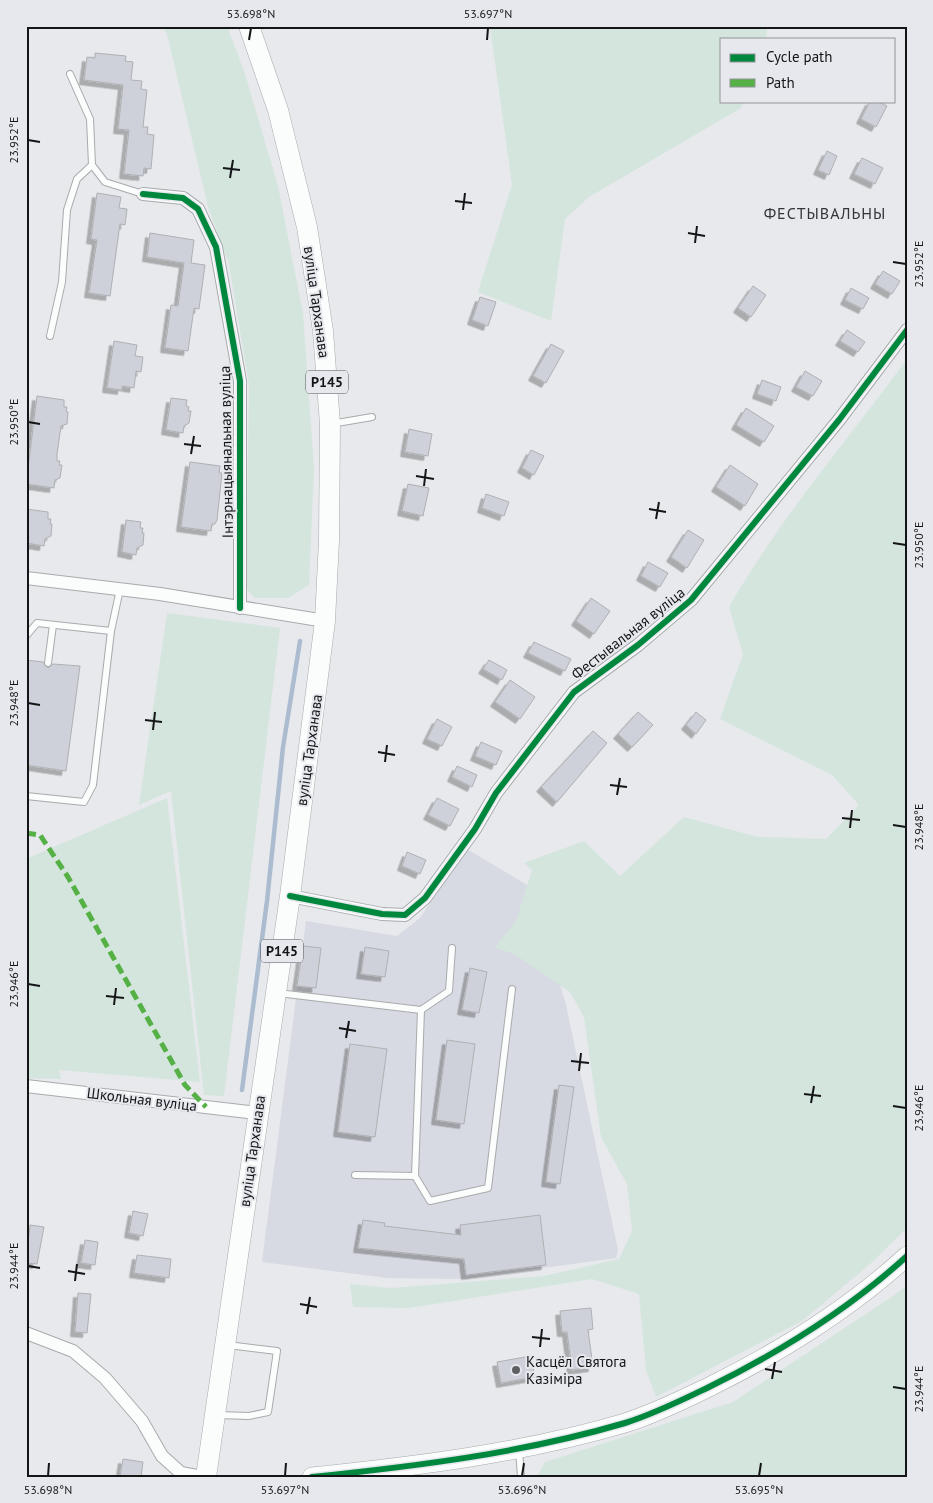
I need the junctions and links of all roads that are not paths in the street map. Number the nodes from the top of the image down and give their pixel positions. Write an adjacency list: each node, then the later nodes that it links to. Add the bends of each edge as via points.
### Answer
1 (249, 26): 8 (main road, вуліца Тарханава / Р145, via 278,110 307,227 323,331)
2 (70, 74): 3 (lane, via 90,119)
3 (92, 165): 4 (lane, via 105,182); 6 (lane, via 78,179 67,210 62,282)
4 (143, 194): 11 (street, Інтэрнацыянальная вуліца, via 183,198 198,209 216,246 240,381)
5 (907, 330): 18 (street, Фестывальная вуліца, via 827,435 691,600 638,645 574,692 496,793 475,829 425,898 405,915 382,914)
6 (50, 336)
7 (372, 417): 8 (lane)
8 (330, 424): 12 (main road, вуліца Тарханава / Р145)
9 (26, 578): 10 (street)
10 (120, 589): 11 (street); 14 (lane)
11 (240, 608): 12 (street)
12 (325, 621): 18 (main road, вуліца Тарханава / Р145)
13 (54, 625): 14 (lane); 15 (lane, via 37,623); 16 (lane)
14 (111, 631): 17 (lane, via 93,785 84,802)
15 (26, 636)
16 (48, 663)
17 (26, 796)
18 (290, 896): 21 (main road, вуліца Тарханава / Р145)
19 (452, 948): 22 (lane, via 449,991)
20 (512, 989): 26 (lane, via 488,1188 430,1201)
21 (276, 992): 22 (lane); 24 (main road, вуліца Тарханава / Р145)
22 (422, 1010): 26 (lane)
23 (26, 1086): 24 (street, Школьная вуліца)
24 (257, 1113): 29 (main road, вуліца Тарханава / Р145)
25 (355, 1175): 26 (lane)
26 (415, 1176)
27 (907, 1256): 31 (street, via 839,1311 787,1346 728,1378 627,1422)
28 (26, 1333): 32 (street, via 73,1352 105,1378 142,1421 162,1456 181,1473)
29 (225, 1345): 30 (main road, вуліца Тарханава / Р145); 30 (lane, via 277,1351 268,1412 250,1416)
30 (215, 1414): 33 (main road, вуліца Тарханава / Р145)
31 (519, 1449): 34 (street, via 412,1466); 35 (lane)
32 (202, 1477)
33 (206, 1477)
34 (312, 1477)
35 (521, 1477)

